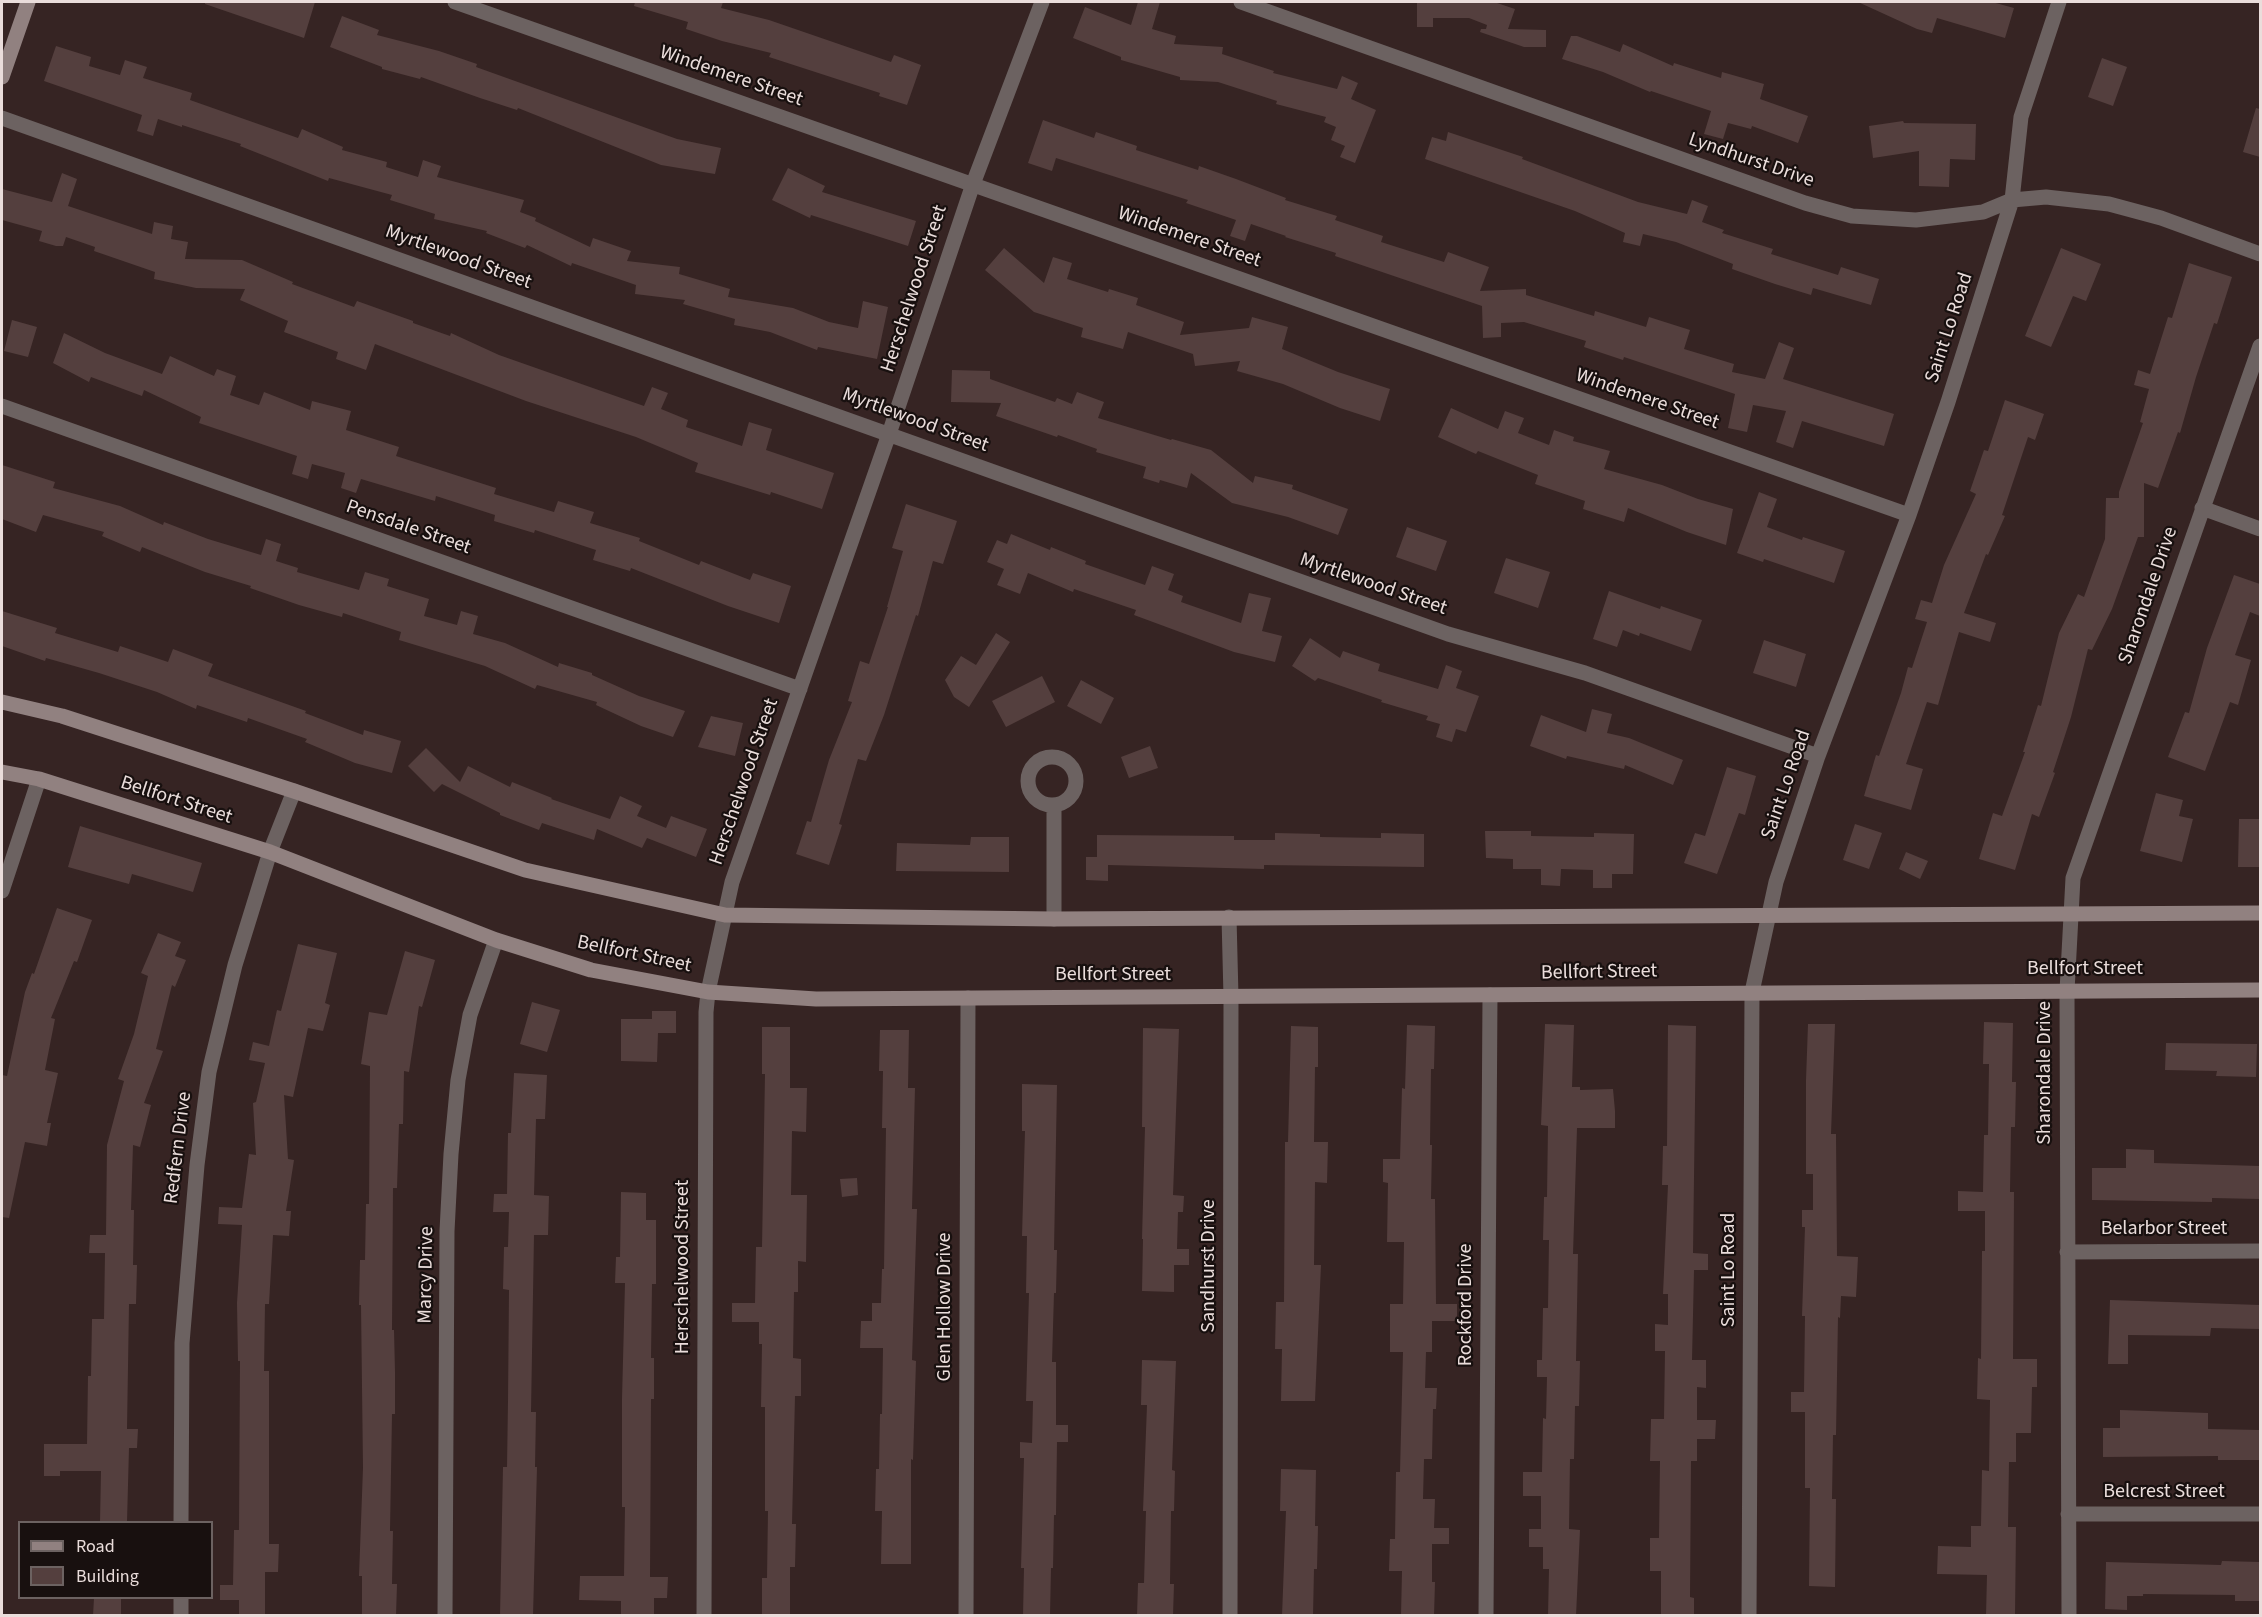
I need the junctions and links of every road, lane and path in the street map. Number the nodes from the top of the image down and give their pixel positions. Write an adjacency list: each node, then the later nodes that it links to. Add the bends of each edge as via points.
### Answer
1 (28, 2): 6 (main road)
2 (455, 2): 8 (street, Windemere Street)
3 (1042, 2): 8 (street, Herschelwood Street)
4 (1241, 2): 9 (street, Lyndhurst Drive, via 1805,203 1852,216 1916,220 1983,212)
5 (2059, 2): 9 (street, Saint Lo Road, via 2021,117)
6 (2, 77)
7 (2, 118): 13 (street, Myrtlewood Street)
8 (973, 184): 13 (street, Herschelwood Street); 15 (street, Windemere Street)
9 (2012, 200): 10 (street, Lyndhurst Drive, via 2046,197 2109,204 2161,218); 15 (street, Saint Lo Road)
10 (2260, 254)
11 (2260, 346): 14 (street, Sharondale Drive)
12 (2, 406): 17 (street, Pensdale Street)
13 (889, 434): 17 (street, Herschelwood Street); 19 (street, Myrtlewood Street, via 1448,634 1585,673)
14 (2202, 508): 16 (street); 29 (street, Sharondale Drive, via 2073,878)
15 (1909, 515): 19 (street, Saint Lo Road)
16 (2260, 529)
17 (800, 689): 27 (street, Herschelwood Street, via 732,882)
18 (2, 702): 22 (main road, via 62,716)
19 (1818, 756): 28 (street, Saint Lo Road)
20 (2, 772): 21 (main road, Bellfort Street)
21 (39, 779): 24 (main road, Bellfort Street); 25 (street)
22 (294, 791): 24 (street, Redfern Drive); 27 (main road, via 525,870)
23 (1054, 806): 31 (street)
24 (270, 852): 32 (main road, Bellfort Street); 44 (street, Redfern Drive, via 235,965 209,1072 196,1165 182,1343)
25 (2, 891)
26 (2260, 914): 29 (main road)
27 (725, 915): 31 (main road); 35 (street, Herschelwood Street)
28 (1768, 915): 29 (main road); 30 (main road); 36 (street, Saint Lo Road)
29 (2069, 915): 34 (street, Sharondale Drive)
30 (1229, 917): 31 (main road); 38 (street, Sandhurst Drive)
31 (1054, 918)
32 (496, 940): 35 (main road, Bellfort Street, via 591,970); 47 (street, Marcy Drive, via 470,1015 458,1080 451,1154 447,1231)
33 (2260, 990): 34 (main road, Bellfort Street)
34 (2067, 991): 36 (main road, Bellfort Street); 41 (street, Sharondale Drive)
35 (708, 992): 39 (main road, Bellfort Street, via 816,999); 48 (street, Herschelwood Street)
36 (1752, 992): 37 (main road, Bellfort Street); 52 (street, Saint Lo Road)
37 (1490, 995): 38 (main road, Bellfort Street); 51 (street, Rockford Drive)
38 (1231, 997): 39 (main road, Bellfort Street); 50 (street, Sandhurst Drive)
39 (968, 998): 49 (street, Glen Hollow Drive)
40 (2260, 1251): 41 (street, Belarbor Street)
41 (2067, 1252): 42 (street, Sharondale Drive)
42 (2068, 1514): 43 (street, Belcrest Street); 53 (street, Sharondale Drive)
43 (2260, 1514)
44 (181, 1521)
45 (181, 1599): 46 (street)
46 (181, 1616)
47 (446, 1616)
48 (704, 1616)
49 (966, 1616)
50 (1230, 1616)
51 (1486, 1616)
52 (1749, 1616)
53 (2069, 1616)

